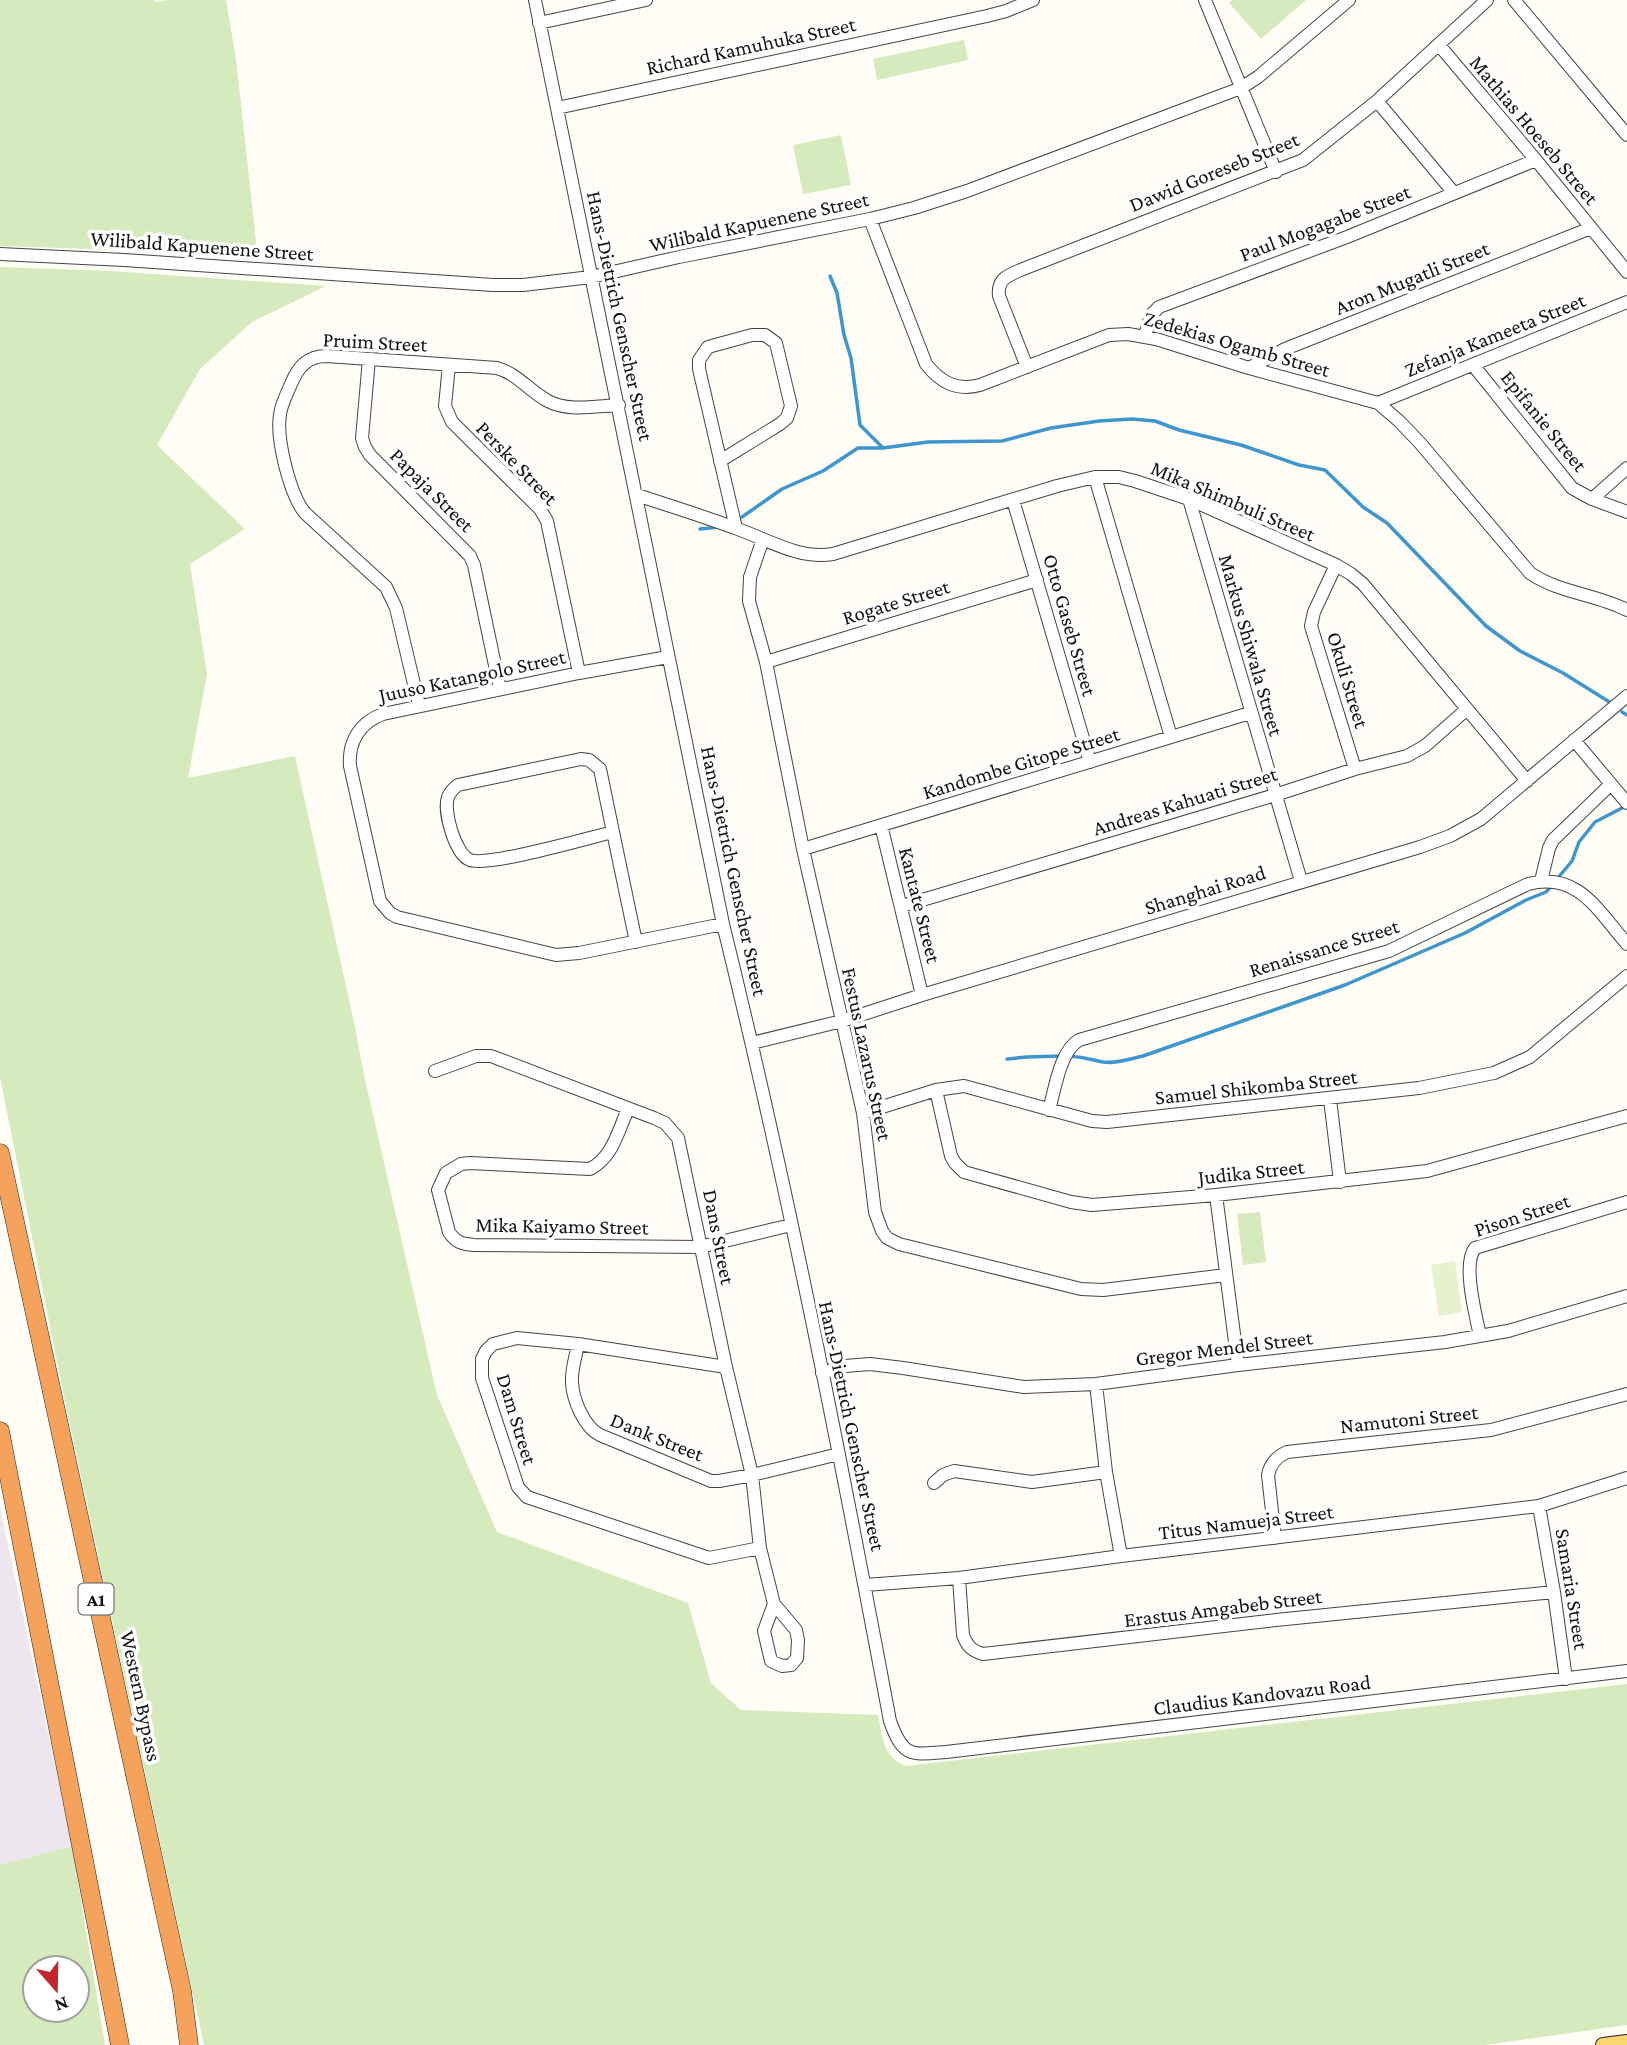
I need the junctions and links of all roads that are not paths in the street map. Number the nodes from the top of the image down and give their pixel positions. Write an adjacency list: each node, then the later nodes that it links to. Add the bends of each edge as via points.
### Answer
1 (535, 0): 8 (street, Hans-Dietrich Genscher Street)
2 (646, 0): 8 (street)
3 (1033, 0): 12 (street, Richard Kamuhuka Street, via 986,16)
4 (1205, 0): 10 (street)
5 (1349, 0): 10 (street, Wilibald Kapuenene Street)
6 (1487, 0): 9 (street, Dawid Goreseb Street)
7 (1514, 0): 13 (street)
8 (539, 23): 12 (street, Hans-Dietrich Genscher Street)
9 (1438, 45): 11 (street, Dawid Goreseb Street); 14 (street, Mathias Hoeseb Street)
10 (1241, 88): 15 (street); 17 (street, Wilibald Kapuenene Street, via 967,191)
11 (1377, 101): 15 (street, Dawid Goreseb Street, via 1303,160); 16 (street)
12 (557, 108): 21 (street, Hans-Dietrich Genscher Street)
13 (1627, 135)
14 (1536, 160): 16 (street, Paul Mogagabe Street); 18 (street, Mathias Hoeseb Street)
15 (1276, 172): 27 (street, Dawid Goreseb Street, via 1003,279 999,296)
16 (1454, 193): 23 (street, Paul Mogagabe Street, via 1159,307 1151,315)
17 (870, 219): 21 (street, Wilibald Kapuenene Street); 27 (street, Zedekias Ogamb Street, via 926,364 937,377 971,388)
18 (1591, 228): 20 (street, Mathias Hoeseb Street); 28 (street, Aron Mugatli Street, via 1285,349)
19 (0, 254): 21 (street, Wilibald Kapuenene Street, via 493,285)
20 (1627, 272)
21 (592, 277): 30 (street, Hans-Dietrich Genscher Street)
22 (1627, 302): 26 (street, Zefanja Kameeta Street)
23 (1145, 336): 27 (street, Zedekias Ogamb Street, via 1109,335); 28 (street, Zedekias Ogamb Street)
24 (369, 359): 25 (street, Pruim Street); 47 (street, Papaja Street, via 365,447 470,556); 49 (street, Pruim Street, via 327,356 305,362 281,407 279,432 293,493 301,508 391,596)
25 (449, 365): 30 (street, Pruim Street, via 506,370 547,401 563,406); 46 (street, Perske Street, via 445,405 452,422 547,521)
26 (1474, 365): 29 (street, Zefanja Kameeta Street); 37 (street, Epifanie Street, via 1567,484)
27 (1027, 367)
28 (1249, 368): 29 (street, Zedekias Ogamb Street)
29 (1378, 403): 43 (street, Zedekias Ogamb Street, via 1420,443 1531,573 1546,583)
30 (619, 405): 34 (street, Hans-Dietrich Genscher Street)
31 (720, 461): 31 (street, via 699,360 708,347 765,335 776,343 789,413 780,424); 39 (street)
32 (1627, 468): 37 (street)
33 (1095, 477): 35 (street, Mika Shimbuli Street); 36 (street, Mika Shimbuli Street, via 1119,477); 52 (street)
34 (637, 495): 39 (street, Mika Shimbuli Street); 44 (street, Hans-Dietrich Genscher Street)
35 (1013, 499): 40 (street, Mika Shimbuli Street, via 825,555 808,555); 42 (street, Otto Gaseb Street)
36 (1189, 499): 41 (street, Mika Shimbuli Street); 51 (street, Markus Shiwala Street)
37 (1592, 499): 38 (street, Epifanie Street)
38 (1627, 512)
39 (736, 528): 40 (street, Mika Shimbuli Street)
40 (763, 539): 45 (street, Festus Lazarus Street, via 749,594)
41 (1336, 565): 50 (street, Mika Shimbuli Street, via 1363,584); 55 (street, Okuli Street, via 1311,626)
42 (1037, 580): 45 (street, Rogate Street); 54 (street, Otto Gaseb Street)
43 (1627, 610)
44 (668, 657): 46 (street, Juuso Katangolo Street); 66 (street, Hans-Dietrich Genscher Street)
45 (766, 662): 62 (street, Festus Lazarus Street)
46 (579, 673): 47 (street, Juuso Katangolo Street)
47 (500, 689): 49 (street, Juuso Katangolo Street)
48 (1627, 696): 53 (street, Shanghai Road)
49 (419, 705): 67 (street, Juuso Katangolo Street, via 373,717 357,733 350,751 384,907 407,920 548,954)
50 (1468, 709): 55 (street, Andreas Kahuati Street, via 1417,751); 56 (street, Mika Shimbuli Street)
51 (1250, 713): 52 (street, Kandombe Gitope Street); 58 (street, Markus Shiwala Street)
52 (1171, 737): 54 (street, Kandombe Gitope Street)
53 (1574, 740): 56 (street, Shanghai Road); 57 (street)
54 (1090, 762): 60 (street, Kandombe Gitope Street)
55 (1355, 769): 58 (street, Andreas Kahuati Street)
56 (1527, 780): 63 (street, Shanghai Road, via 1480,819 1450,836)
57 (1611, 784): 59 (street); 64 (street, via 1553,840)
58 (1275, 795): 63 (street, Markus Shiwala Street); 65 (street, Andreas Kahuati Street)
59 (1627, 803)
60 (881, 825): 62 (street, Kandombe Gitope Street); 65 (street, Kantate Street)
61 (613, 832): 61 (street, via 600,769 589,760 458,785 447,799 453,841 471,861 495,860); 67 (street)
62 (803, 849): 71 (street, Festus Lazarus Street)
63 (1301, 881): 70 (street, Shanghai Road)
64 (1541, 881): 68 (street, via 1575,888); 77 (street, Renaissance Street, via 1389,951 1079,1040 1066,1052)
65 (902, 906): 70 (street, Kantate Street)
66 (723, 924): 67 (street, Juuso Katangolo Street); 72 (street, Hans-Dietrich Genscher Street)
67 (636, 942)
68 (1627, 944)
69 (1627, 976): 75 (street, Samuel Shikomba Street, via 1520,1063 1419,1088)
70 (922, 995): 71 (street, Shanghai Road)
71 (842, 1021): 72 (street, Shanghai Road); 78 (street, Festus Lazarus Street)
72 (752, 1043): 84 (street, Hans-Dietrich Genscher Street)
73 (435, 1071): 76 (street, Dans Street, via 475,1056 491,1056)
74 (936, 1090): 77 (street, Samuel Shikomba Street, via 964,1086); 78 (street, Samuel Shikomba Street); 82 (street, Judika Street, via 951,1156 971,1175 1091,1205)
75 (1330, 1099): 77 (street, Samuel Shikomba Street, via 1117,1122); 81 (street)
76 (628, 1109): 85 (street, Dans Street, via 665,1123 678,1138); 85 (street, Mika Kaiyamo Street, via 608,1155 590,1169 480,1162 454,1167 438,1190 449,1232 464,1244)
77 (1049, 1110)
78 (863, 1113): 86 (street, Festus Lazarus Street, via 875,1212 887,1238 899,1244 1081,1289)
79 (1627, 1116): 81 (street, Judika Street, via 1444,1167)
80 (0, 1153): 114 (highway, Western Bypass / A1)
81 (1340, 1182): 82 (street, Judika Street)
82 (1216, 1195): 86 (street)
83 (1627, 1202): 88 (street, Pison Street, via 1475,1248 1469,1266)
84 (791, 1225): 85 (street, Mika Kaiyamo Street); 92 (street, Hans-Dietrich Genscher Street)
85 (700, 1247): 91 (street, Dans Street)
86 (1226, 1275): 90 (street)
87 (1627, 1296): 88 (street, Gregor Mendel Street)
88 (1480, 1336): 90 (street, Gregor Mendel Street)
89 (578, 1344): 91 (street, Dam Street); 98 (street, Dank Street, via 572,1384 584,1422 594,1432 711,1480); 103 (street, Dam Street, via 509,1339 493,1344 482,1359 482,1378 522,1492 709,1558)
90 (1238, 1365): 93 (street, Gregor Mendel Street)
91 (726, 1367): 98 (street, Dans Street)
92 (822, 1373): 93 (street, Gregor Mendel Street, via 870,1364 1024,1387); 96 (street, Hans-Dietrich Genscher Street)
93 (1096, 1384): 97 (street)
94 (1627, 1394): 102 (street, Namutoni Street, via 1492,1430 1279,1455 1268,1475)
95 (0, 1431): 113 (highway)
96 (839, 1454): 98 (street, Dank Street); 106 (street, Hans-Dietrich Genscher Street)
97 (1107, 1472): 100 (street, via 1032,1482 954,1471); 104 (street)
98 (752, 1475): 103 (street, Dans Street)
99 (1627, 1478): 101 (street, Titus Namueja Street)
100 (934, 1483)
101 (1539, 1506): 102 (street, Titus Namueja Street); 107 (street, Samaria Street)
102 (1275, 1538): 104 (street, Titus Namueja Street)
103 (760, 1548): 108 (street, Dans Street)
104 (1121, 1556): 105 (street, Titus Namueja Street)
105 (958, 1578): 106 (street, Titus Namueja Street); 107 (street, Erastus Amgabeb Street, via 963,1635 975,1652 984,1654)
106 (865, 1585): 111 (street, Hans-Dietrich Genscher Street, via 890,1721)
107 (1554, 1592): 110 (street, Samaria Street)
108 (774, 1604)
109 (1627, 1671): 110 (street, Claudius Kandovazu Road)
110 (1566, 1679): 111 (street, Claudius Kandovazu Road, via 923,1754)
111 (903, 1748)
112 (1627, 2042): 115 (main road)
113 (120, 2045)
114 (191, 2045)
115 (1603, 2045)

